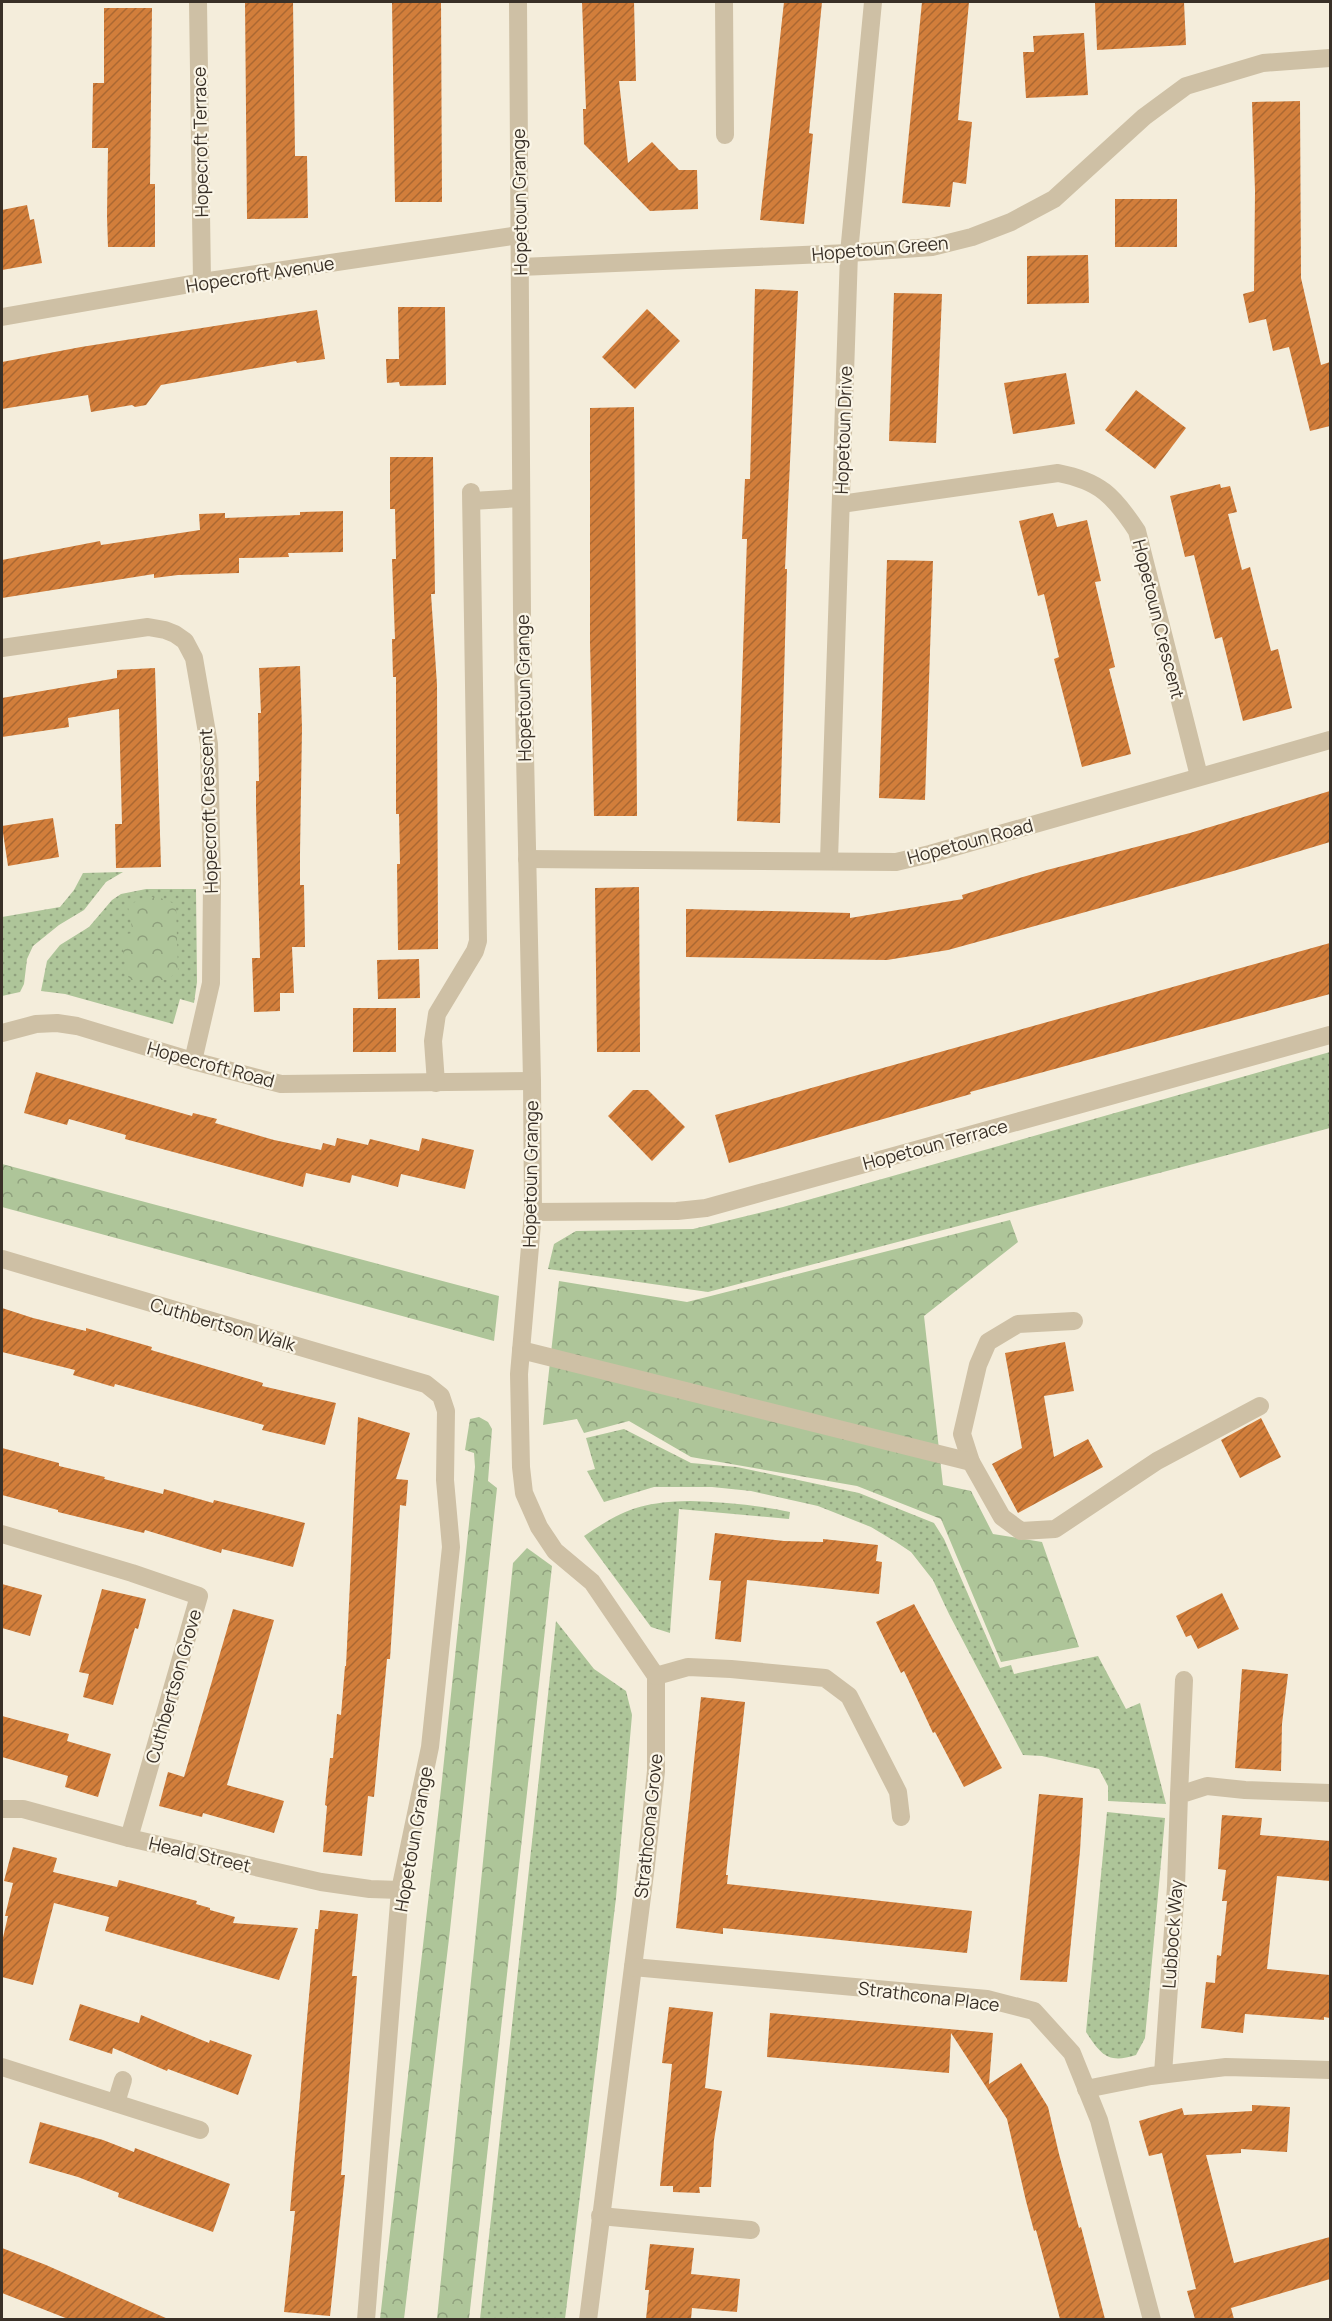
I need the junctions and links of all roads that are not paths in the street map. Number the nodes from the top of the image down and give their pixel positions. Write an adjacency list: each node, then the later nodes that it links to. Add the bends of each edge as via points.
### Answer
1 (198, 2): 10 (street, Hopecroft Terrace)
2 (518, 2): 7 (street, Hopetoun Grange)
3 (724, 2): 6 (street)
4 (873, 2): 8 (street, Hopetoun Drive)
5 (1330, 58): 8 (street, Hopetoun Green, via 1263,63 1186,86 1144,117 1054,199 1011,222 932,247)
6 (724, 135)
7 (519, 235): 9 (street, Hopetoun Grange); 10 (street, Hopecroft Avenue)
8 (849, 253): 9 (street, Hopetoun Green); 13 (street, Hopetoun Drive)
9 (520, 267): 12 (street, Hopetoun Grange)
10 (202, 282): 11 (street, Hopecroft Avenue)
11 (2, 318)
12 (521, 498): 17 (street, Hopetoun Grange); 23 (street, via 472,496 478,941 436,1014)
13 (841, 504): 16 (street, Hopetoun Crescent, via 1058,472 1096,484 1121,506 1137,531); 18 (street, Hopetoun Drive)
14 (2, 648): 21 (street, Hopecroft Crescent, via 148,627 175,634 185,641 194,658 209,744 212,881 211,983)
15 (1330, 740): 16 (street, Hopetoun Road)
16 (1198, 776): 18 (street, Hopetoun Road, via 896,862)
17 (527, 859): 18 (street, Hopetoun Road); 22 (street, Hopetoun Grange)
18 (829, 860)
19 (2, 1033): 21 (street, Hopecroft Road, via 57,1023)
20 (1330, 1035): 24 (street, Hopetoun Terrace, via 706,1208)
21 (193, 1061): 23 (street, Hopecroft Road, via 281,1084)
22 (532, 1081): 23 (street, Hopecroft Road); 24 (street, Hopetoun Grange)
23 (436, 1083)
24 (533, 1212): 27 (street, Hopetoun Grange)
25 (2, 1259): 28 (street, Cuthbertson Walk, via 426,1384)
26 (1074, 1322): 30 (street, via 1018,1324 988,1342 978,1365 962,1434)
27 (521, 1350): 30 (street); 32 (street, Hopetoun Grange, via 524,1493 555,1551 591,1582)
28 (441, 1396): 39 (street, Hopetoun Grange, via 446,1411 445,1480 451,1547 430,1748)
29 (1260, 1406): 30 (street, via 1157,1461 1055,1529 1021,1531 1002,1517)
30 (971, 1462)
31 (2, 1534): 38 (street, Cuthbertson Grove, via 199,1596)
32 (656, 1676): 37 (street, via 688,1667 825,1678 849,1696 898,1792); 40 (street, Strathcona Grove, via 656,1771)
33 (1184, 1680): 35 (street, Lubbock Way)
34 (1330, 1793): 35 (street, via 1207,1786)
35 (1179, 1795): 43 (street, Lubbock Way)
36 (2, 1809): 38 (street, Heald Street, via 23,1809)
37 (901, 1817)
38 (129, 1838): 39 (street, Heald Street, via 321,1882)
39 (400, 1890): 50 (street, Hopetoun Grange)
40 (633, 1967): 45 (street, Strathcona Place, via 987,1999 1034,2011 1072,2053); 48 (street, Strathcona Grove)
41 (2, 2067): 46 (street)
42 (1330, 2070): 43 (street, via 1226,2067)
43 (1163, 2074): 45 (street)
44 (123, 2080): 46 (street)
45 (1086, 2089): 52 (street, Strathcona Place, via 1099,2120)
46 (116, 2103): 47 (street)
47 (200, 2130)
48 (600, 2216): 49 (street); 51 (street, Strathcona Grove)
49 (751, 2230)
50 (366, 2319)
51 (588, 2319)
52 (1152, 2319)

